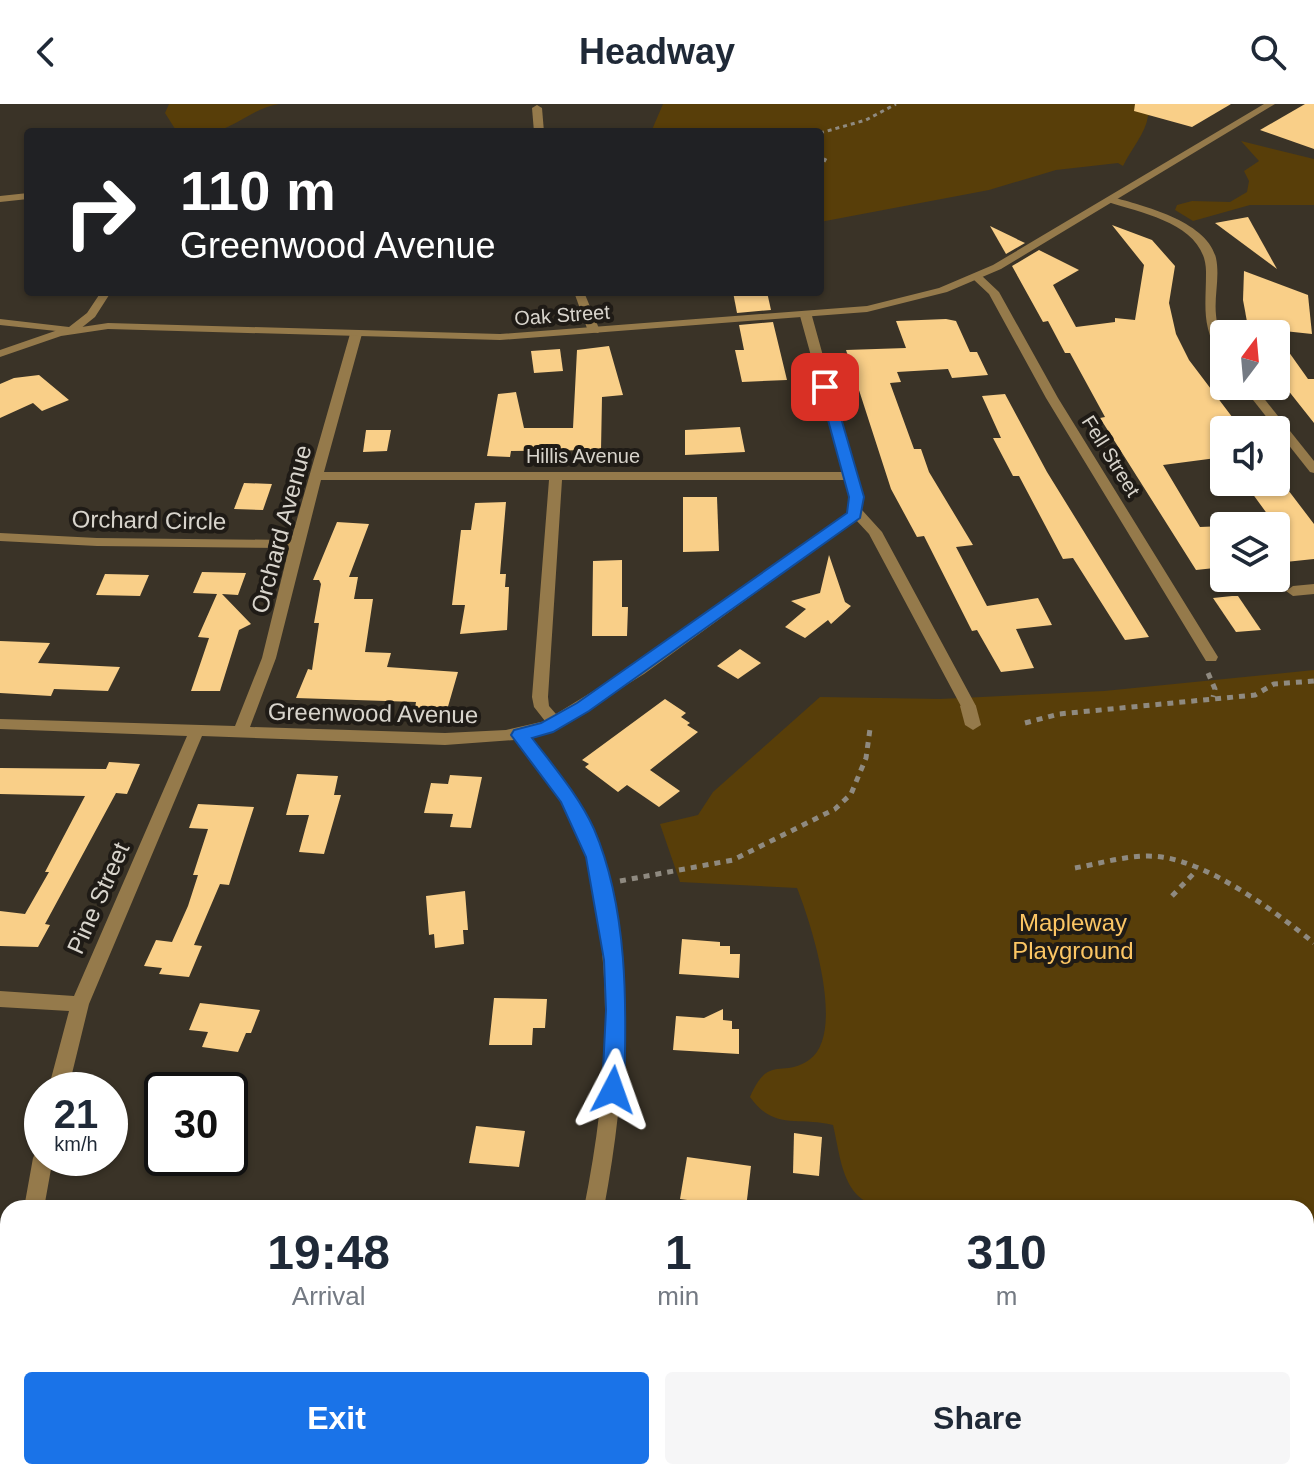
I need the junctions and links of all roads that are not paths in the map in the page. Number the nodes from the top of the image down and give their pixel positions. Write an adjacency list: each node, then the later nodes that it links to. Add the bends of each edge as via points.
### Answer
1 (1270, 104): 6 (street, Oak Street)
2 (537, 108): 3 (street)
3 (539, 128)
4 (24, 196): 5 (street)
5 (0, 199)
6 (1112, 200): 7 (street, Oak Street); 11 (street, via 1174,223 1205,248 1212,263)
7 (977, 277): 10 (street, Oak Street, via 891,305); 27 (street, Fell Street, via 994,292 1052,398)
8 (103, 296): 13 (street)
9 (581, 296): 14 (street)
10 (806, 316): 14 (street, Oak Street); 21 (street)
11 (1210, 320)
12 (0, 322): 13 (street)
13 (71, 331): 15 (street, Oak Street, via 132,325); 16 (street, Oak Street)
14 (594, 331): 15 (street, Oak Street, via 482,337)
15 (356, 334): 19 (street, Orchard Avenue)
16 (0, 354)
17 (1259, 400): 18 (street)
18 (1314, 469)
19 (317, 476): 20 (street, Hillis Avenue); 24 (street, Orchard Avenue)
20 (556, 476): 21 (street, Hillis Avenue); 28 (street, via 540,697)
21 (849, 476): 22 (street)
22 (856, 512): 28 (street, Greenwood Avenue, via 639,670); 30 (street, via 875,532 968,706)
23 (0, 537): 24 (street, Orchard Circle)
24 (297, 544): 32 (street, Orchard Avenue, via 269,658)
25 (1314, 589): 26 (street)
26 (1293, 591)
27 (1211, 657)
28 (554, 723): 33 (street, Greenwood Avenue)
29 (0, 724): 31 (street, Greenwood Avenue)
30 (973, 725)
31 (197, 730): 32 (street, Greenwood Avenue); 35 (street, Pine Street)
32 (240, 732): 33 (street, Greenwood Avenue, via 445,739)
33 (520, 735): 39 (street, via 584,827 601,884 614,960 611,1117)
34 (0, 999): 35 (street)
35 (80, 1004): 36 (street, Pine Street)
36 (63, 1072)
37 (40, 1176): 38 (street)
38 (35, 1200)
39 (595, 1200)

